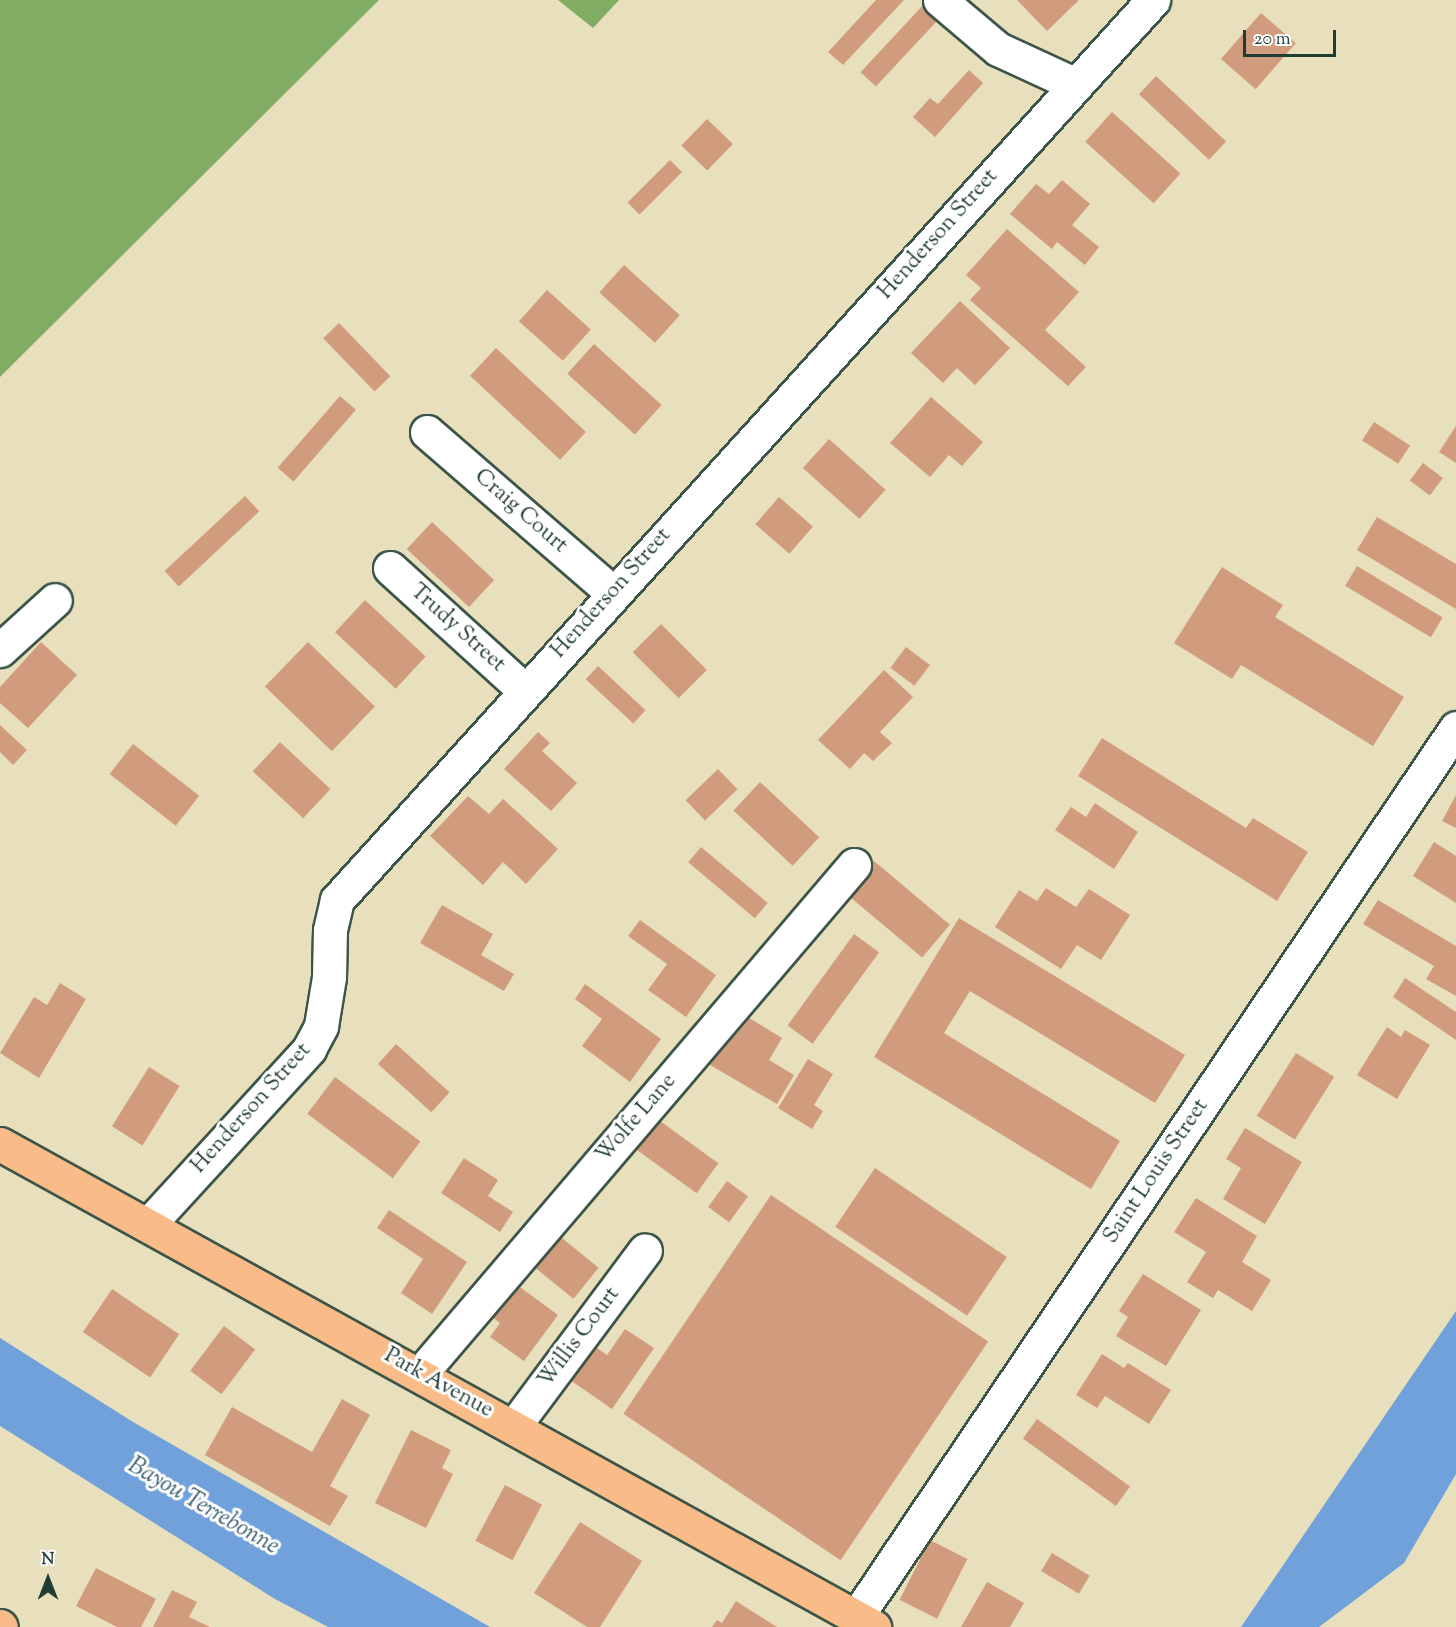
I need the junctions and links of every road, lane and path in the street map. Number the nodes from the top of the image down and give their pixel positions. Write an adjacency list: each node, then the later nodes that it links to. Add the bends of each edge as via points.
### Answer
1 (940, 0): 3 (street, via 998,49)
2 (1153, 0): 3 (street, Henderson Street)
3 (1076, 85): 6 (street, Henderson Street)
4 (427, 432): 6 (street, Craig Court)
5 (390, 568): 9 (street, Trudy Street)
6 (613, 593): 9 (street, Henderson Street)
7 (55, 600): 8 (street)
8 (0, 650)
9 (524, 690): 13 (street, Henderson Street, via 337,900 330,930 329,977 321,1026 309,1049)
10 (1456, 728): 17 (street, Saint Louis Street)
11 (855, 865): 15 (street, Wolfe Lane)
12 (0, 1144): 13 (main road, Park Avenue)
13 (148, 1225): 15 (main road, Park Avenue)
14 (645, 1250): 16 (street, Willis Court)
15 (420, 1374): 16 (main road, Park Avenue)
16 (514, 1426): 17 (main road, Park Avenue)
17 (866, 1622)

